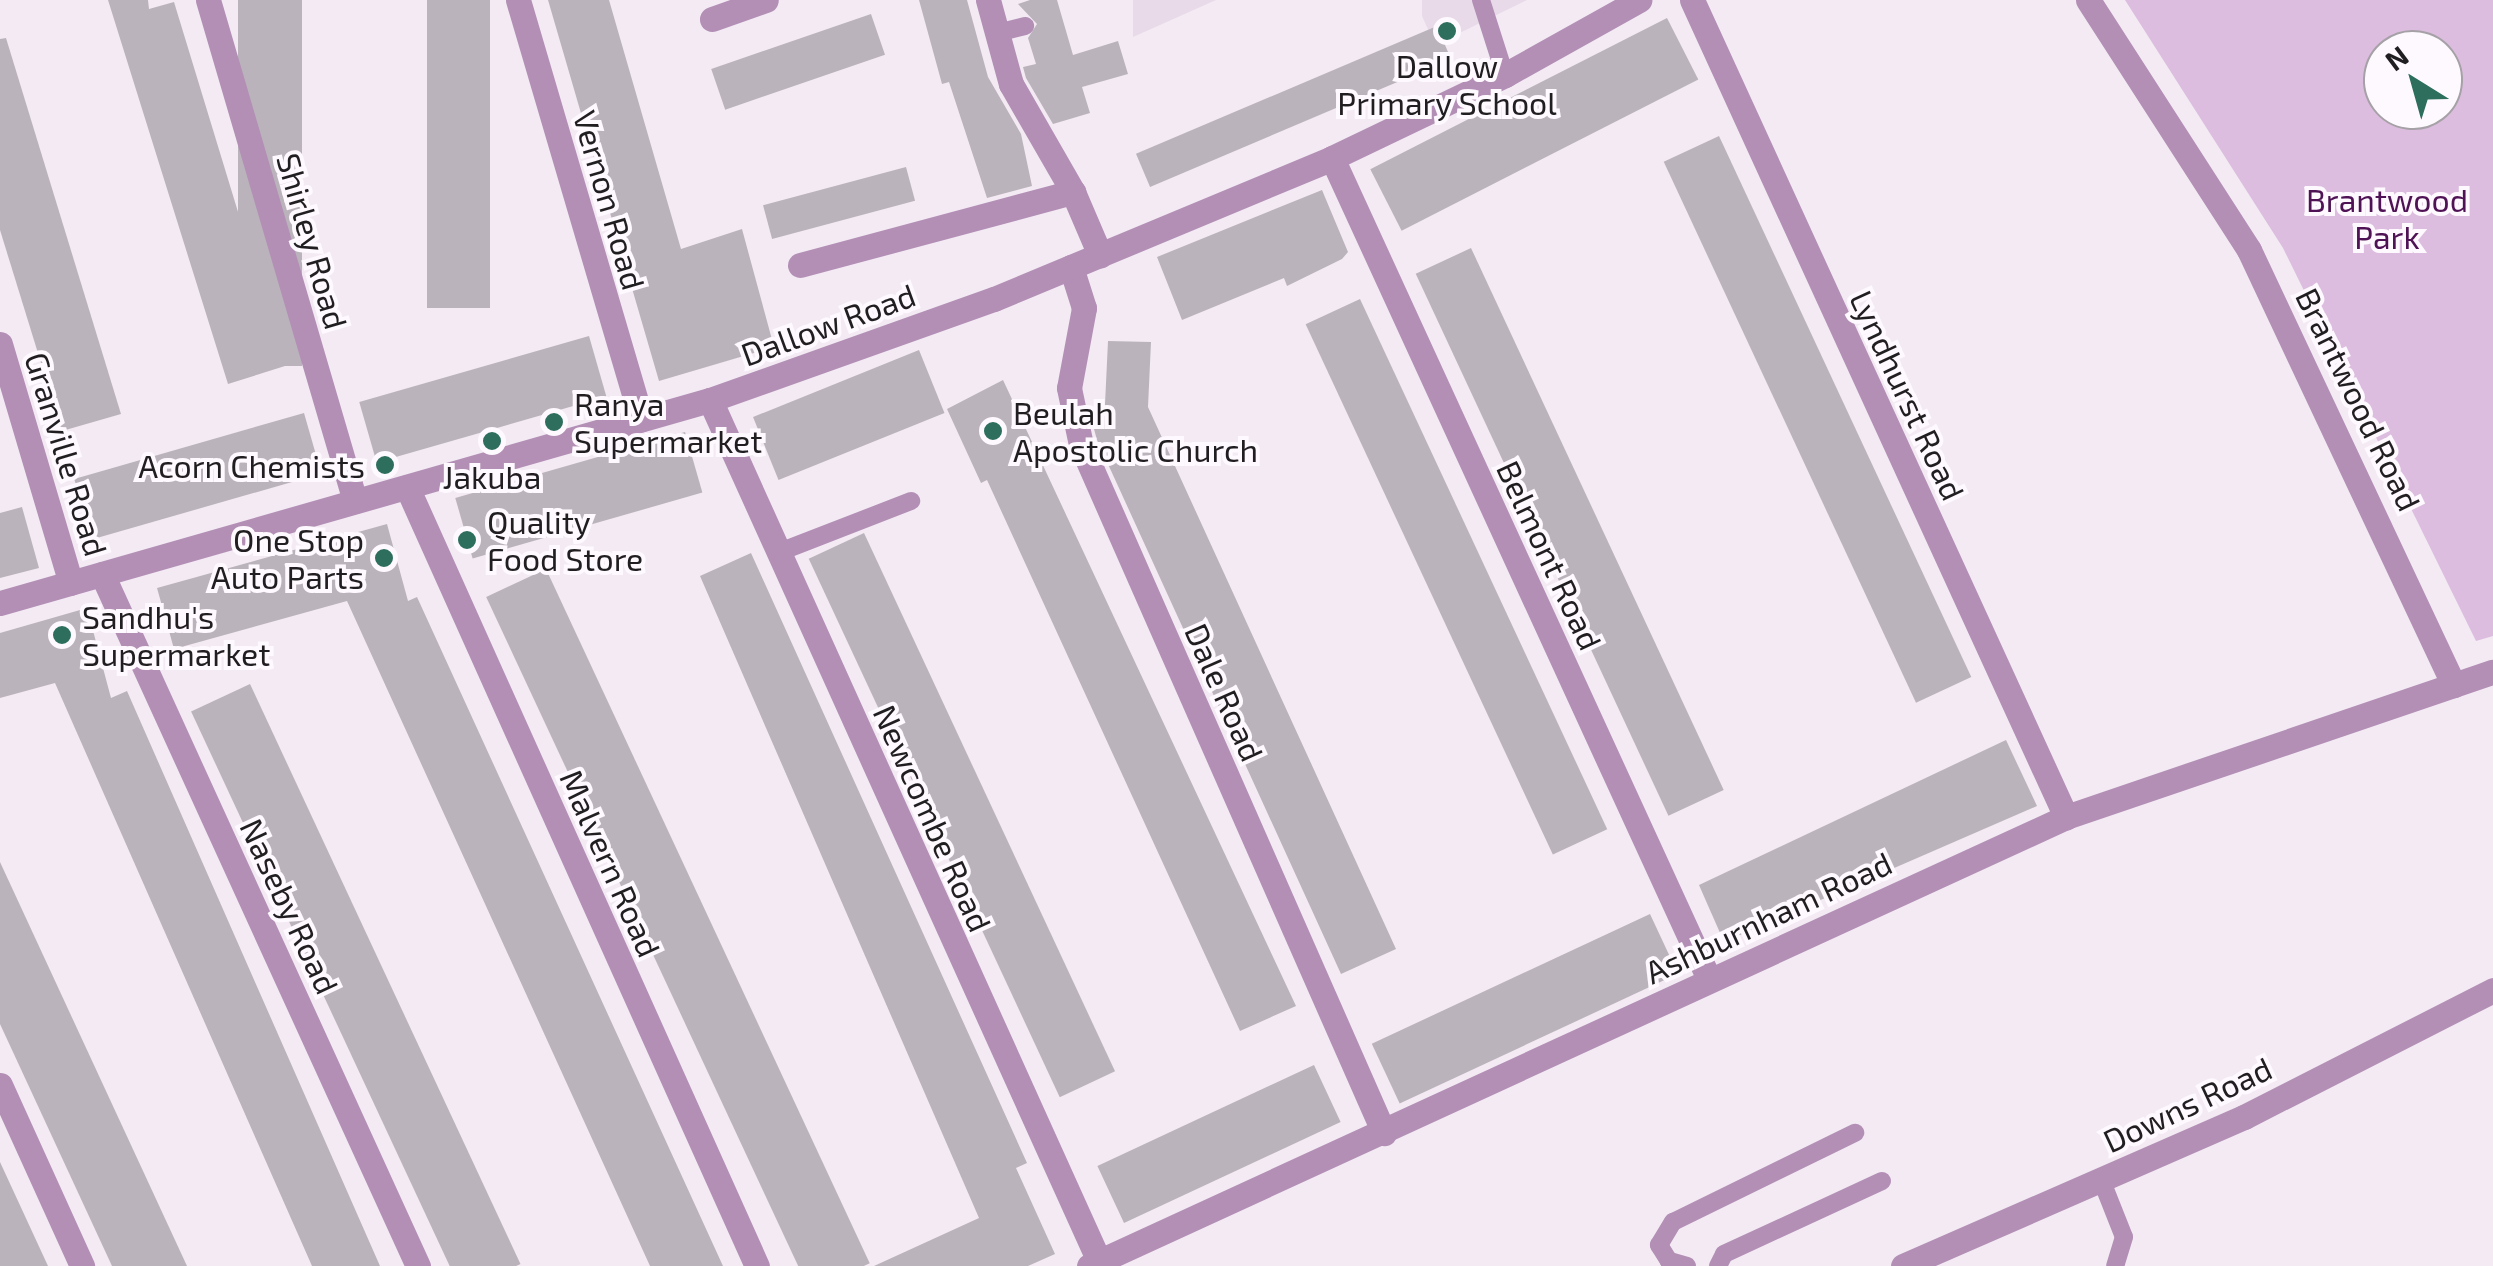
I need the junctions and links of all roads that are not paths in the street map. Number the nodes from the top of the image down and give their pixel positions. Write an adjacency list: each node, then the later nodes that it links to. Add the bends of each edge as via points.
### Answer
1 (208, 0): 22 (street, Shirley Road)
2 (518, 0): 20 (street, Vernon Road)
3 (766, 0): 9 (street)
4 (988, 0): 11 (street)
5 (1481, 0): 12 (lane)
6 (1638, 0): 12 (street, Dallow Road)
7 (1692, 0): 30 (street, Lyndhurst Road)
8 (2088, 0): 29 (street, Brantwood Road, via 2249,250)
9 (712, 18)
10 (1025, 26): 11 (lane)
11 (997, 33): 14 (street, via 1012,84)
12 (1505, 75): 13 (street, Dallow Road)
13 (1332, 158): 15 (street, Dallow Road); 31 (street, Belmont Road)
14 (1073, 192): 15 (street); 16 (street)
15 (1100, 255): 17 (street, Dallow Road)
16 (800, 266)
17 (1070, 267): 19 (street, Dallow Road); 34 (street, Dale Road, via 1084,308 1070,388 1081,445)
18 (0, 344): 26 (street, Granville Road)
19 (710, 400): 20 (street, Dallow Road); 24 (street, Newcombe Road)
20 (641, 419): 21 (street, Dallow Road)
21 (406, 487): 22 (street, Dallow Road); 41 (street, Malvern Road)
22 (355, 501): 25 (street, Dallow Road)
23 (911, 501): 24 (lane)
24 (776, 553): 38 (street, Newcombe Road)
25 (102, 574): 26 (street, Dallow Road); 40 (street, Naseby Road)
26 (71, 582): 27 (street, Dallow Road)
27 (0, 603)
28 (2493, 672): 29 (street, Ashburnham Road)
29 (2454, 685): 30 (street, Ashburnham Road)
30 (2066, 816): 31 (street, Ashburnham Road)
31 (1709, 979): 34 (street, Ashburnham Road)
32 (2493, 990): 37 (street, Downs Road, via 2244,1117)
33 (0, 1085): 39 (street)
34 (1384, 1132): 38 (street, Ashburnham Road)
35 (1855, 1133): 42 (lane, via 1673,1222 1658,1245 1669,1260)
36 (1882, 1180): 43 (lane, via 1724,1254)
37 (2102, 1180): 44 (street, Downs Road); 45 (lane, via 2124,1236)
38 (1094, 1264)
39 (82, 1266)
40 (418, 1266)
41 (757, 1266)
42 (1688, 1266)
43 (1718, 1266)
44 (1903, 1266)
45 (2115, 1266)

